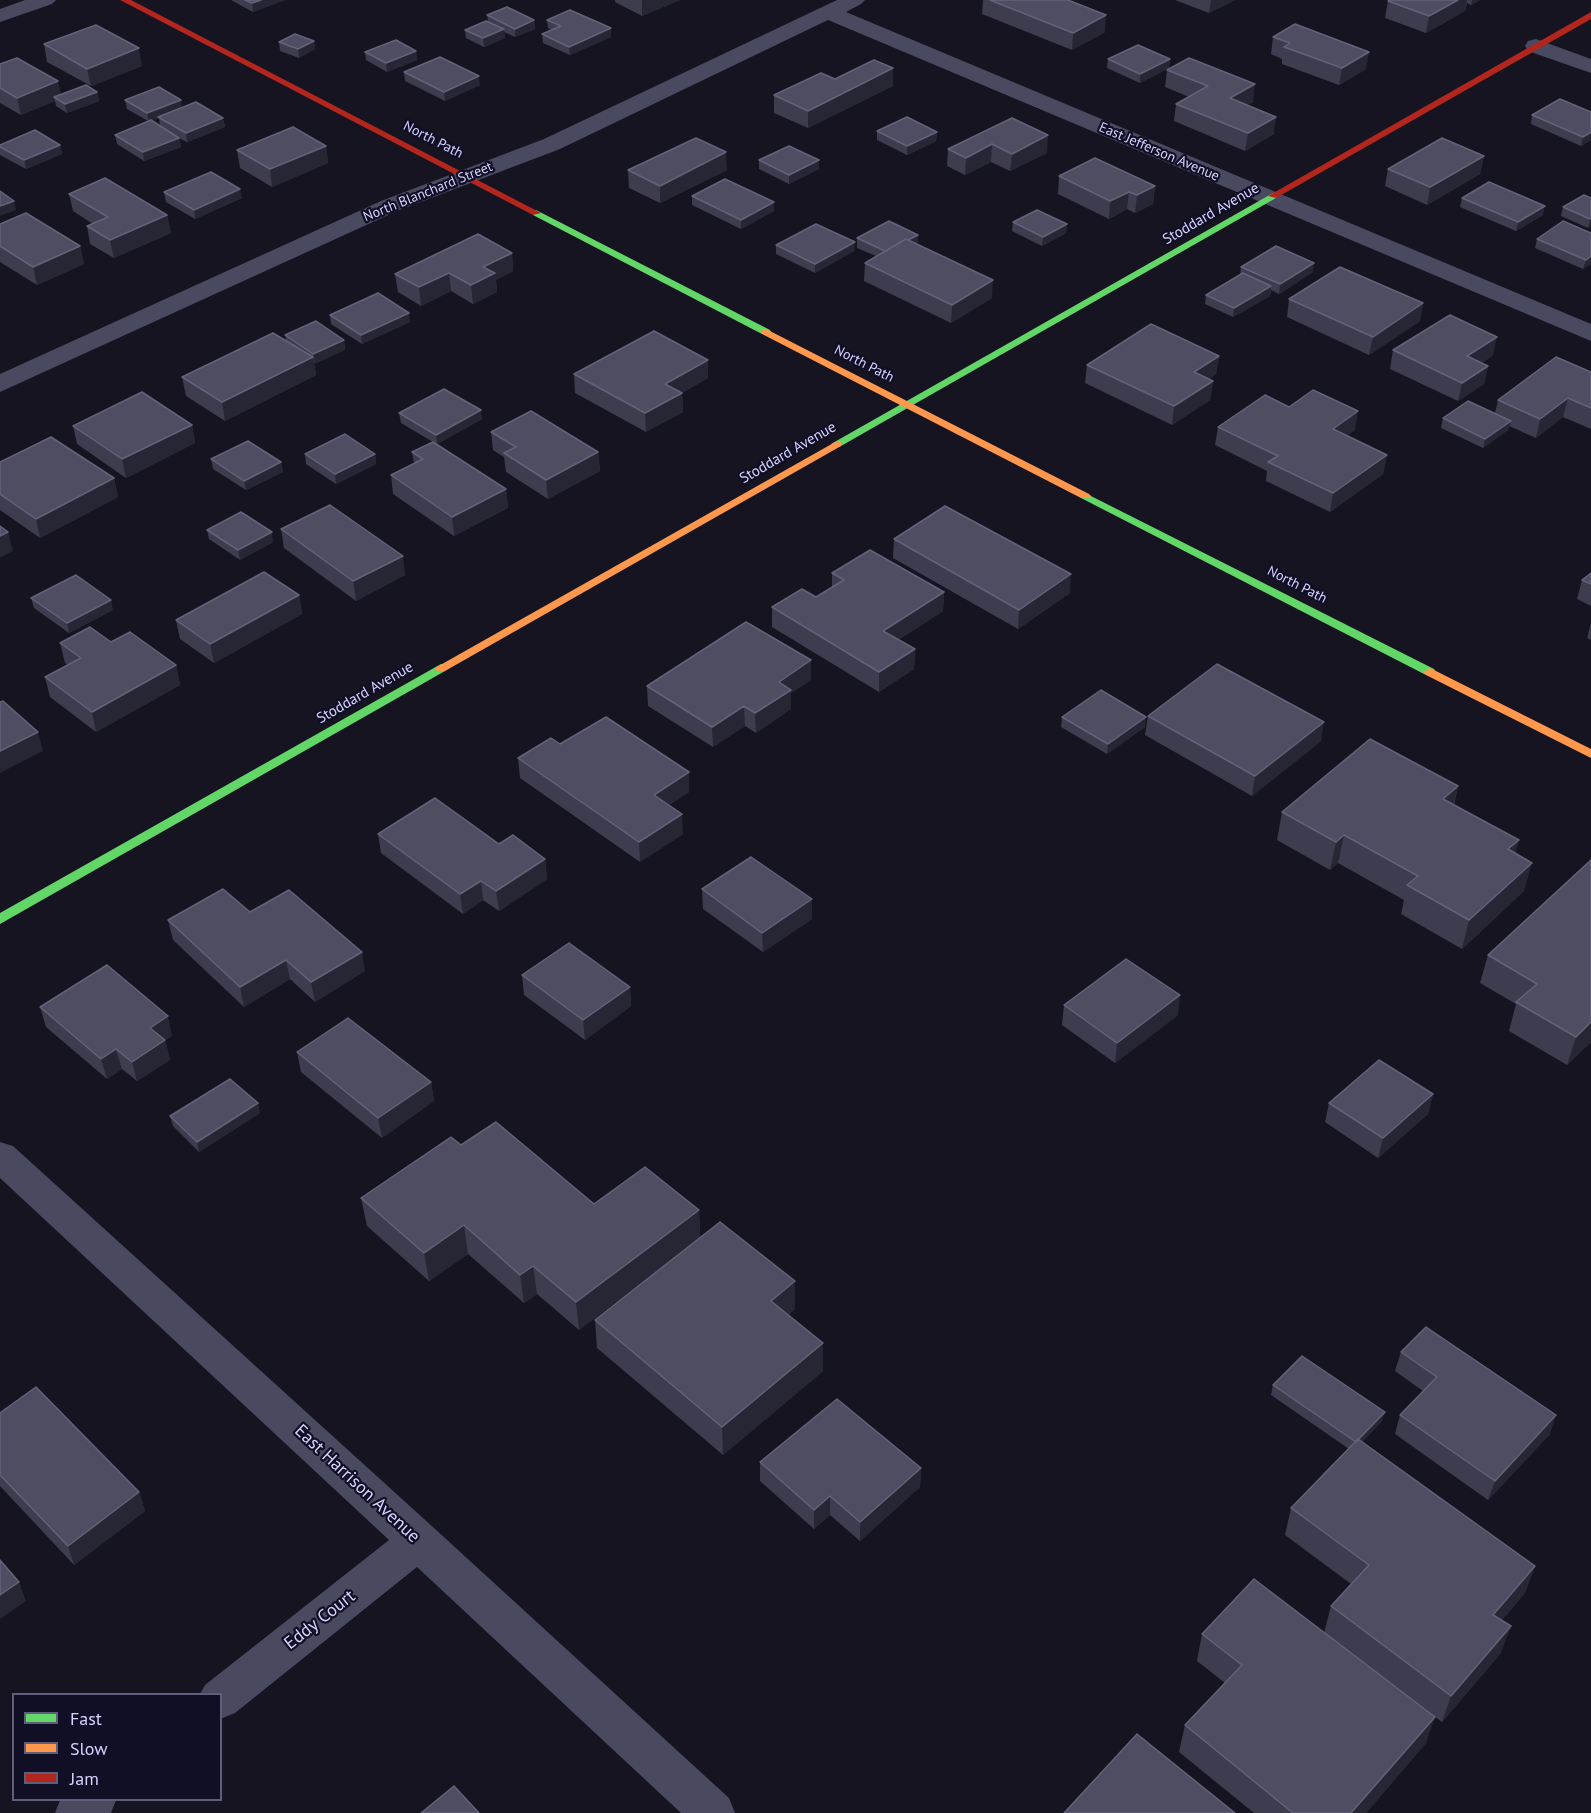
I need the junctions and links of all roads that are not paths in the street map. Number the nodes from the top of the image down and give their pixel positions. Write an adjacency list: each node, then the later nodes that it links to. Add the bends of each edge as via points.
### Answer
1 (45, 0): 6 (street)
2 (124, 0): 9 (street, North Path)
3 (854, 0): 4 (street, North Blanchard Street)
4 (827, 12): 9 (street, North Blanchard Street, via 552,144); 10 (street, East Jefferson Avenue)
5 (1591, 15): 7 (street, Stoddard Avenue)
6 (0, 16)
7 (1536, 46): 8 (street); 10 (street, Stoddard Avenue)
8 (1591, 66)
9 (467, 176): 12 (street, North Blanchard Street, via 378,211); 13 (street, North Path)
10 (1270, 199): 11 (street, East Jefferson Avenue); 13 (street, Stoddard Avenue)
11 (1591, 333)
12 (0, 384)
13 (907, 405): 14 (street, North Path); 15 (street, Stoddard Avenue)
14 (1591, 754)
15 (0, 919)
16 (0, 1156): 17 (street, East Harrison Avenue)
17 (419, 1541): 18 (street, Eddy Court); 21 (street, East Harrison Avenue)
18 (222, 1697)
19 (93, 1801): 20 (street)
20 (77, 1813)
21 (713, 1813)

